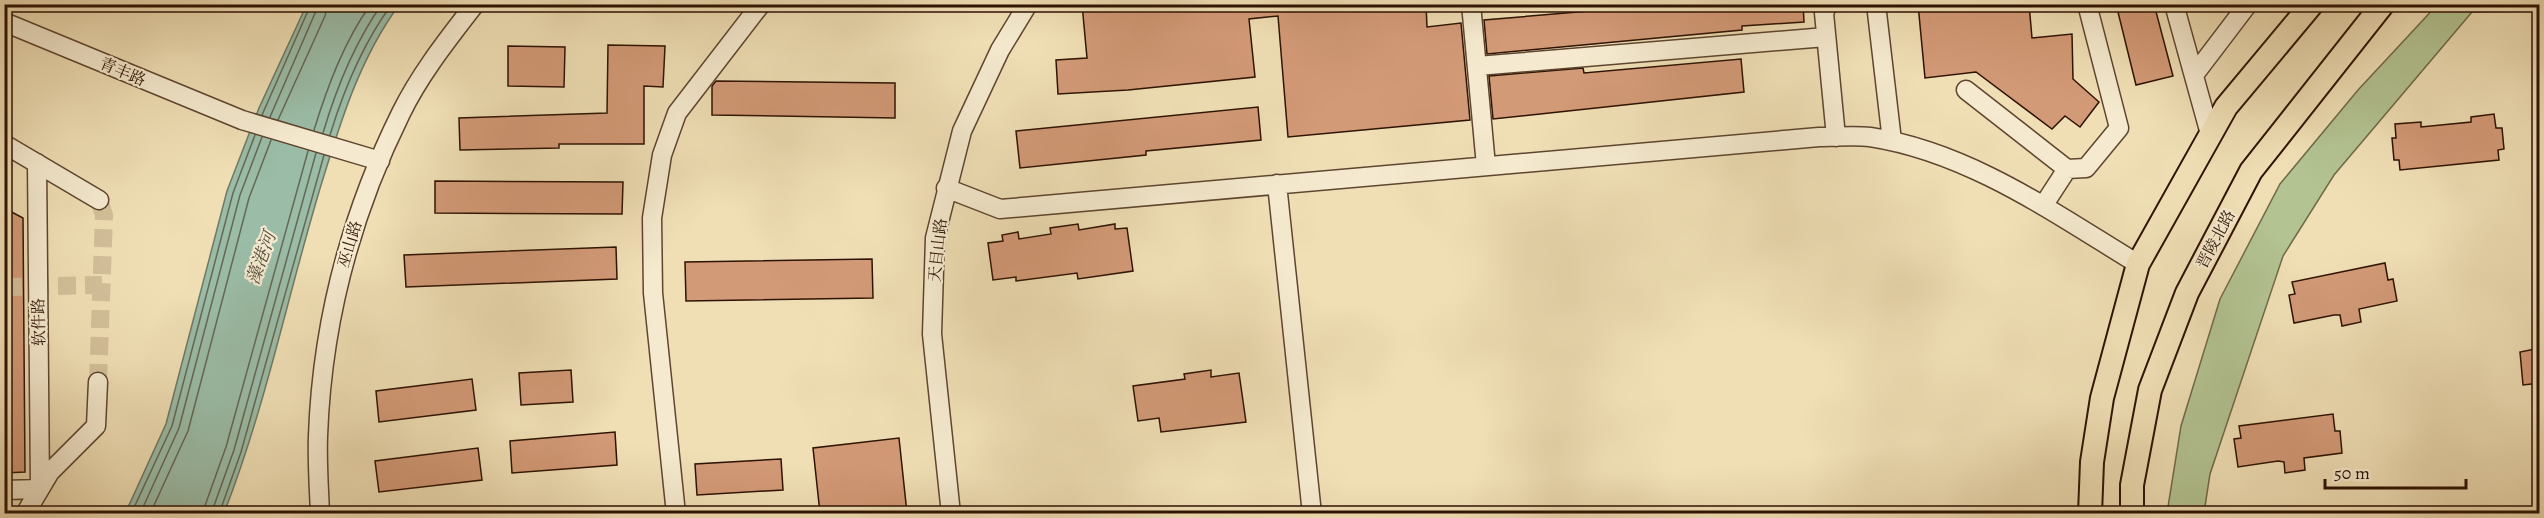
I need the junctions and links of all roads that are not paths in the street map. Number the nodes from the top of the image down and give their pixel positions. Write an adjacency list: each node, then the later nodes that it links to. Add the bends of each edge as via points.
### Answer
1 (475, 4): 21 (street, 巫山路, via 435,57 401,112)
2 (761, 4): 35 (street, via 677,113 662,155 652,218 653,293)
3 (1028, 4): 26 (street, 天目山路, via 1000,50 962,131)
4 (1471, 4): 14 (street)
5 (1828, 4): 13 (street, via 1824,13)
6 (1876, 4): 19 (street)
7 (2087, 4): 24 (street, via 2119,128 2086,168)
8 (2174, 4): 15 (street)
9 (2248, 4): 15 (street)
10 (2312, 4): 17 (main road, via 2226,107)
11 (2383, 4): 39 (main road, 晋陵北路, via 2251,171 2187,293 2150,390 2132,485)
12 (4, 22): 21 (street, 青丰路, via 242,120)
13 (1826, 37): 14 (street); 18 (street)
14 (1477, 66): 23 (street)
15 (2194, 75): 17 (street)
16 (1965, 90): 24 (street)
17 (2211, 134): 29 (main road)
18 (1836, 137): 19 (street, via 1867,136); 23 (street)
19 (1892, 141): 28 (street, via 1914,145 2008,184)
20 (4, 144): 22 (street)
21 (380, 161): 34 (street, 巫山路, via 361,206 339,279 327,340 318,436)
22 (36, 163): 27 (street); 31 (street, 软件路)
23 (1486, 166): 25 (street)
24 (2067, 169): 28 (street)
25 (1277, 184): 26 (street, via 1000,209); 37 (street)
26 (946, 188): 36 (street, 天目山路, via 935,238 932,334)
27 (99, 200)
28 (2043, 206): 29 (street)
29 (2138, 264): 38 (main road, via 2102,398 2092,462)
30 (98, 382): 31 (street, via 96,426 50,472)
31 (40, 489): 32 (street); 33 (street)
32 (4, 490)
33 (25, 513)
34 (320, 513)
35 (676, 513)
36 (951, 513)
37 (1312, 513)
38 (2090, 513)
39 (2132, 513)

